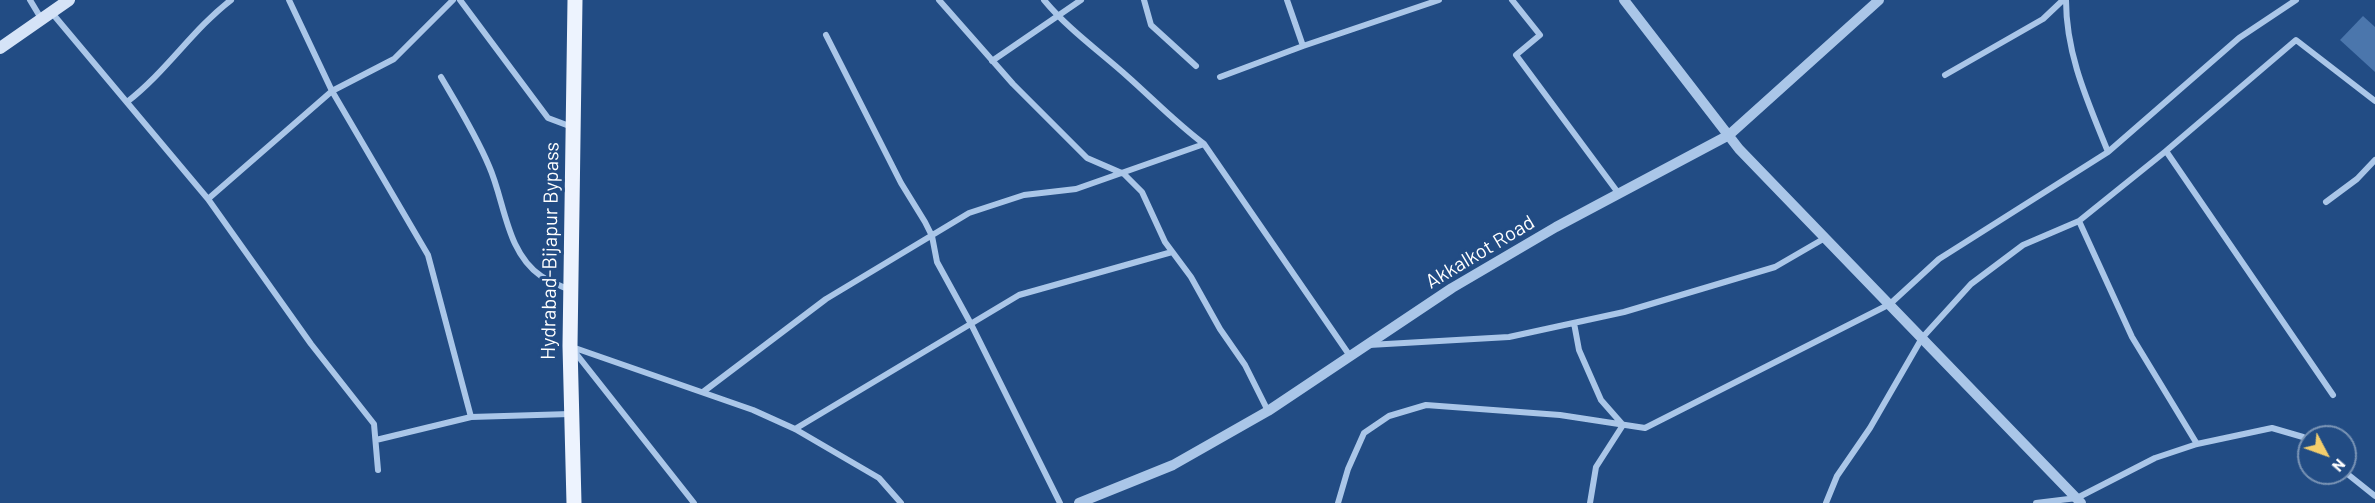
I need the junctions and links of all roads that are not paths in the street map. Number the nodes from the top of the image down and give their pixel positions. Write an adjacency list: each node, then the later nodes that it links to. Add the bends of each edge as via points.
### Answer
1 (30, 0): 20 (street)
2 (69, 0): 20 (main road)
3 (231, 0): 31 (street, via 212,14 153,82)
4 (289, 0): 29 (street)
5 (453, 0): 29 (street, via 394,59)
6 (460, 0): 32 (street, via 548,118)
7 (575, 0): 32 (main road, Hydrabad-Bijapur Bypass)
8 (939, 0): 24 (street)
9 (1044, 0): 19 (street)
10 (1081, 0): 19 (street)
11 (1144, 0): 25 (street, via 1151,25)
12 (1287, 0): 22 (street)
13 (1438, 0): 22 (street)
14 (1512, 0): 39 (street, via 1540,35 1516,55)
15 (1624, 0): 33 (street)
16 (1879, 0): 33 (street, Akkalkot Road)
17 (2064, 0): 26 (street, via 2043,19); 36 (street, via 2075,68)
18 (2296, 0): 36 (street, via 2239,38)
19 (1057, 15): 24 (street); 34 (street)
20 (47, 17): 23 (main road); 31 (street)
21 (826, 35): 43 (street)
22 (1303, 46): 28 (street)
23 (0, 48)
24 (992, 61): 38 (street, via 1087,158)
25 (1196, 66)
26 (1945, 75)
27 (441, 77): 46 (street, via 484,153 504,217 521,254 540,275)
28 (1220, 77)
29 (332, 92): 40 (street); 58 (street, via 428,255)
30 (2375, 101): 35 (street, via 2296,40)
31 (127, 102): 40 (street)
32 (573, 128): 46 (main road, Hydrabad-Bijapur Bypass)
33 (1729, 135): 39 (street, Akkalkot Road); 44 (street)
34 (1204, 144): 38 (street); 53 (street)
35 (2166, 151): 42 (street); 55 (street)
36 (2108, 152): 47 (street, via 1939,259)
37 (2375, 160): 41 (street, via 2357,180)
38 (1124, 174): 43 (street, via 1076,189 1013,198 969,213); 45 (street, via 1142,192)
39 (1619, 194): 51 (street, Akkalkot Road, via 1463,282)
40 (208, 199): 62 (street, via 311,344 374,424)
41 (2326, 202)
42 (2079, 221): 50 (street, via 2023,245 1971,284); 63 (street, via 2132,337)
43 (932, 236): 49 (street, via 937,262); 54 (street, via 826,299)
44 (1825, 238): 47 (street); 48 (street, via 1775,267 1711,289)
45 (1172, 252): 49 (street, via 1018,295); 56 (street, via 1245,365)
46 (571, 291): 52 (main road, Hydrabad-Bijapur Bypass)
47 (1890, 304): 50 (street); 59 (street, via 1645,428)
48 (1574, 323): 51 (street, via 1509,337); 59 (street, via 1580,350 1601,400)
49 (971, 324): 60 (street); 71 (street)
50 (1922, 338): 67 (street); 75 (street, via 1837,476)
51 (1367, 345): 53 (street, Akkalkot Road)
52 (570, 346): 54 (street); 57 (main road, Hydrabad-Bijapur Bypass); 69 (street)
53 (1350, 356): 56 (street, Akkalkot Road)
54 (703, 392): 60 (street)
55 (2333, 395)
56 (1268, 411): 72 (street, Akkalkot Road, via 1173,465)
57 (571, 414): 58 (street); 68 (main road, Hydrabad-Bijapur Bypass)
58 (471, 417): 62 (street)
59 (1623, 425): 73 (street, via 1560,415 1426,405 1389,416 1364,433); 74 (street, via 1596,466)
60 (795, 429): 70 (street, via 879,478)
61 (2297, 435): 63 (street, via 2272,428)
62 (376, 440): 64 (street)
63 (2198, 444): 67 (street, via 2155,459)
64 (378, 470)
65 (2357, 482): 66 (street)
66 (2375, 496)
67 (2079, 501): 76 (street)
68 (573, 503)
69 (694, 503)
70 (901, 503)
71 (1060, 503)
72 (1079, 503)
73 (1338, 503)
74 (1590, 503)
75 (1826, 503)
76 (2036, 503)

